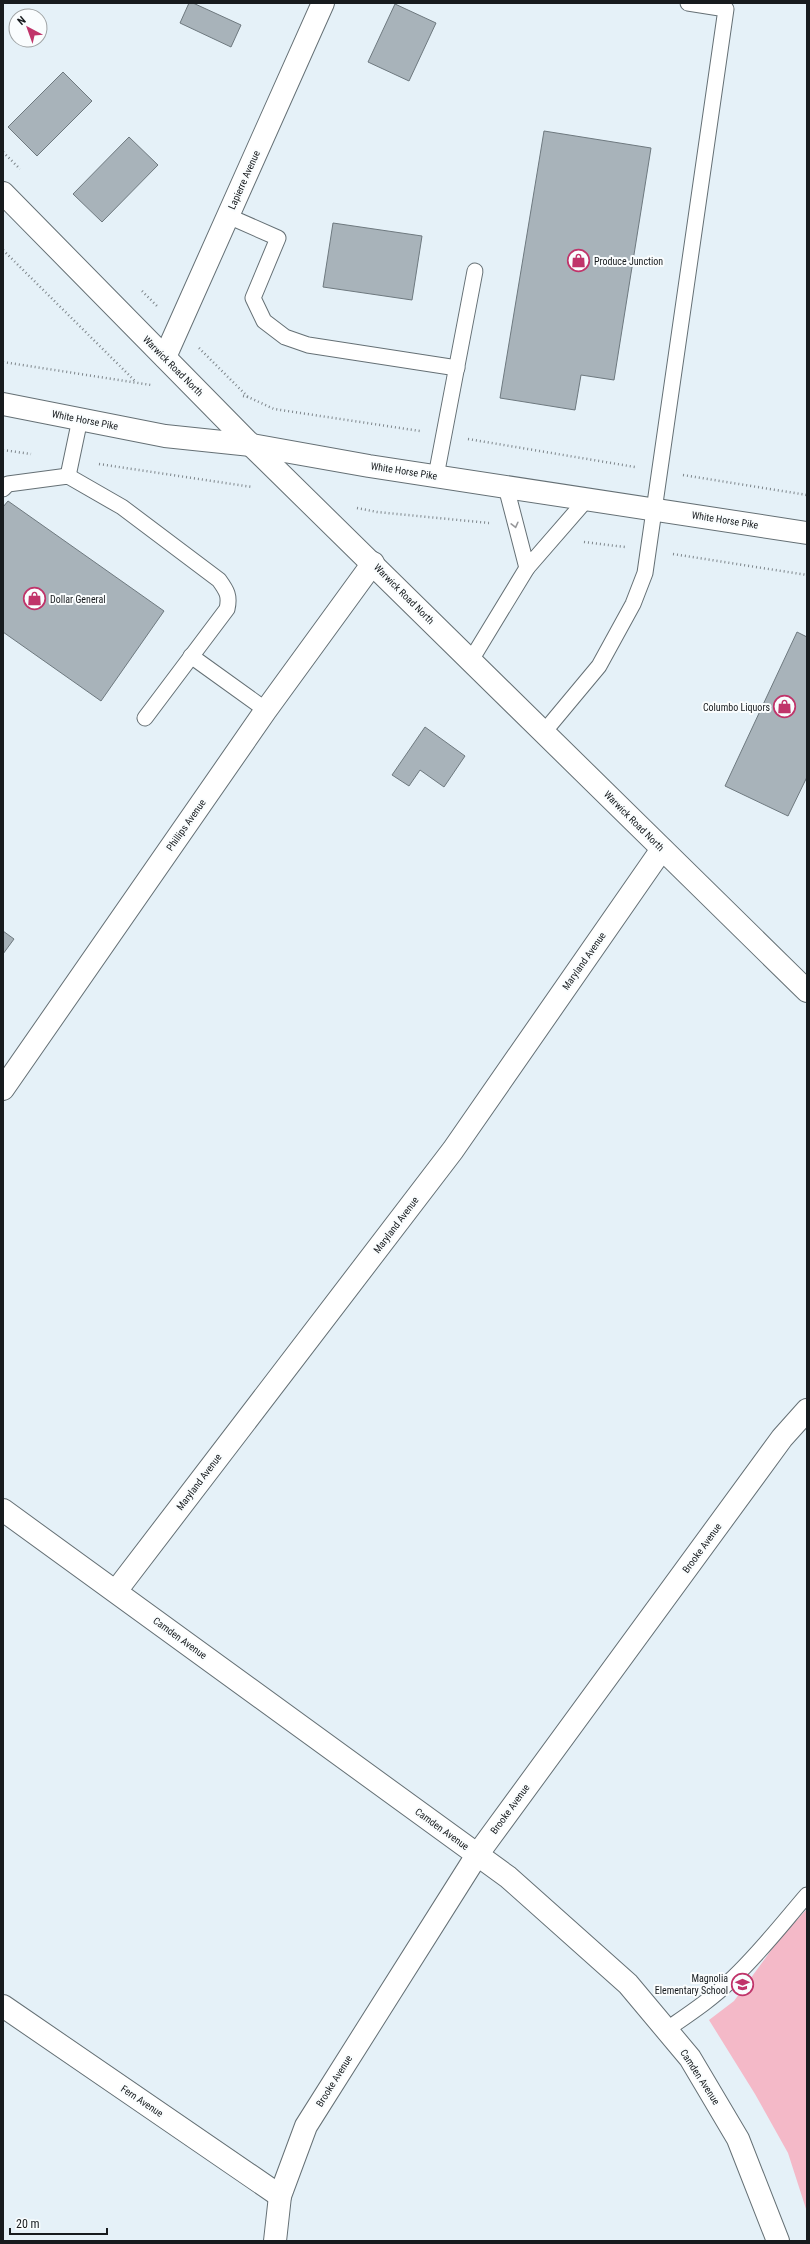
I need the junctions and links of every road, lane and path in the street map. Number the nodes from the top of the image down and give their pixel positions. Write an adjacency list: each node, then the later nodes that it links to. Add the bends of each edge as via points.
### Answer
1 (323, 3): 4 (main road, Lapierre Avenue)
2 (688, 3): 19 (lane, via 726,9)
3 (3, 193): 7 (main road, Warwick Road North)
4 (228, 216): 7 (main road, Lapierre Avenue); 9 (lane, via 278,238 253,298 264,321 285,337 330,349)
5 (3, 250): 10 (path)
6 (475, 271): 9 (lane)
7 (165, 357): 12 (main road, Warwick Road North)
8 (3, 362): 10 (path)
9 (457, 368): 15 (lane)
10 (136, 382): 11 (path)
11 (157, 386)
12 (200, 393): 15 (path, via 248,397 274,409); 16 (main road, Warwick Road North)
13 (3, 404): 14 (main road, White Horse Pike)
14 (80, 419): 16 (main road, White Horse Pike, via 165,436); 18 (lane)
15 (444, 435): 19 (path); 21 (lane)
16 (251, 445): 21 (main road, White Horse Pike); 33 (main road, Warwick Road North)
17 (3, 450): 18 (path)
18 (71, 460): 20 (lane); 23 (path)
19 (658, 471): 25 (path); 28 (lane)
20 (68, 476): 24 (lane, via 8,484); 36 (lane, via 122,507 220,580 230,600 227,609)
21 (436, 476): 22 (main road, White Horse Pike)
22 (506, 487): 26 (main road, White Horse Pike); 29 (lane, one-way to 29)
23 (258, 488)
24 (3, 489)
25 (807, 495)
26 (587, 499): 28 (main road, White Horse Pike); 31 (lane)
27 (356, 508): 29 (path)
28 (652, 509): 30 (main road, White Horse Pike); 32 (lane)
29 (516, 526): 34 (lane)
30 (807, 533)
31 (554, 537): 32 (path); 34 (lane)
32 (648, 551): 35 (path); 40 (lane, via 644,573 633,604 599,666)
33 (372, 563): 37 (main road, Warwick Road North); 38 (main road, Phillips Avenue)
34 (526, 568): 37 (lane)
35 (807, 575)
36 (191, 656): 38 (lane); 39 (lane)
37 (471, 660): 40 (main road, Warwick Road North)
38 (266, 710): 43 (main road, Phillips Avenue)
39 (145, 718)
40 (544, 732): 41 (main road, Warwick Road North)
41 (662, 849): 42 (main road, Warwick Road North); 46 (main road, Maryland Avenue, via 453,1150)
42 (807, 992)
43 (3, 1089)
44 (807, 1410): 47 (main road, Brooke Avenue, via 782,1438)
45 (3, 1510): 46 (main road, Camden Avenue)
46 (116, 1591): 47 (main road, Camden Avenue)
47 (477, 1855): 50 (main road, Camden Avenue, via 508,1877 628,1984); 51 (main road, Brooke Avenue, via 306,2126)
48 (807, 1895): 50 (lane, via 731,1980 700,2007)
49 (3, 2006): 51 (main road, Fern Avenue)
50 (666, 2030): 53 (main road, Camden Avenue, via 690,2058 738,2139)
51 (280, 2196): 52 (main road, Brooke Avenue)
52 (275, 2241)
53 (778, 2241)

